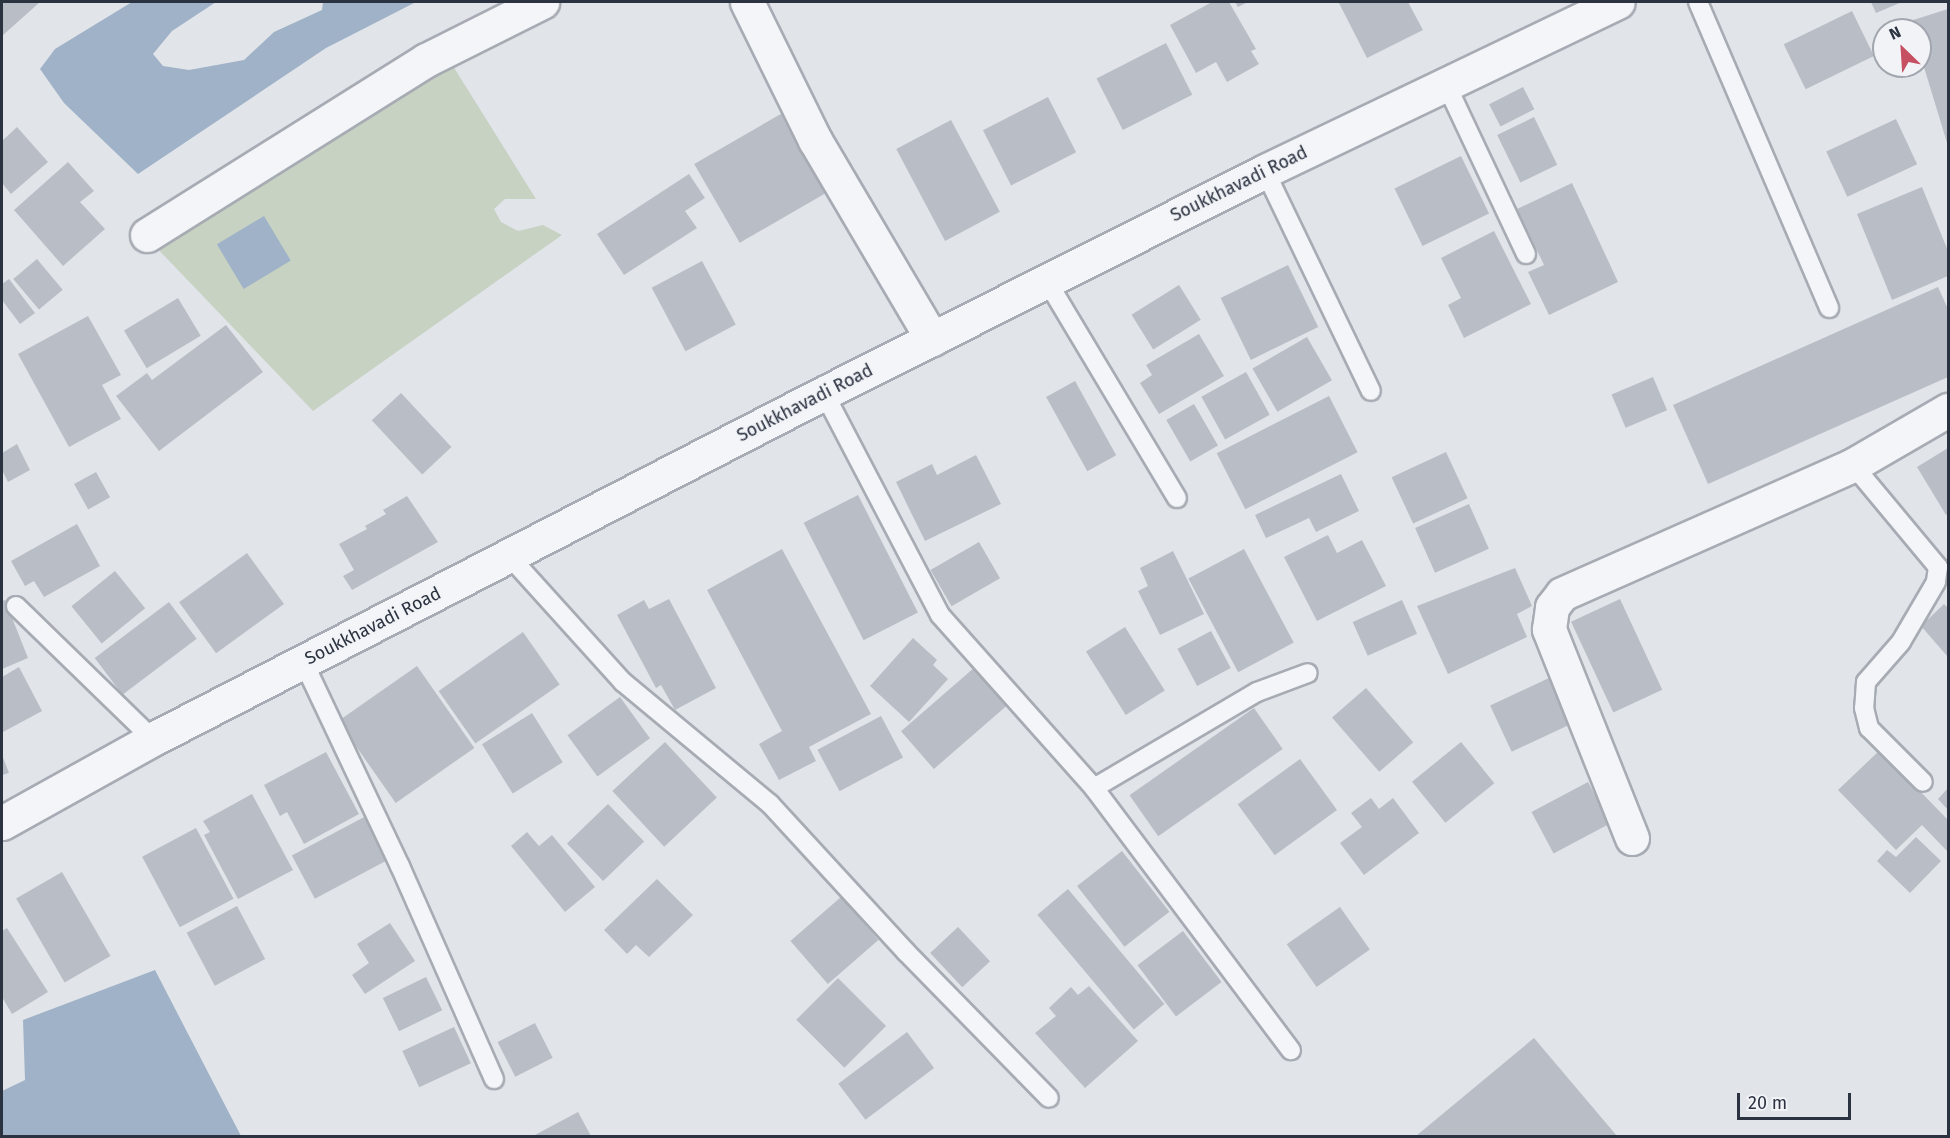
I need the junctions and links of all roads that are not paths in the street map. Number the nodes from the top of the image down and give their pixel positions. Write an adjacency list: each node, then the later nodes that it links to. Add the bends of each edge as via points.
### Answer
1 (542, 2): 7 (street, via 426,60)
2 (747, 2): 11 (street, via 815,140)
3 (1618, 2): 5 (street, Soukkhavadi Road)
4 (1698, 2): 10 (lane)
5 (1446, 84): 6 (street, Soukkhavadi Road); 8 (lane)
6 (1265, 171): 9 (street, Soukkhavadi Road); 12 (lane)
7 (147, 235)
8 (1526, 254)
9 (1047, 281): 11 (street, Soukkhavadi Road); 16 (lane)
10 (1829, 308)
11 (932, 339): 13 (street, Soukkhavadi Road)
12 (1371, 391)
13 (824, 393): 17 (street, Soukkhavadi Road); 23 (lane, via 940,615)
14 (1948, 410): 15 (street)
15 (1853, 465): 22 (lane, via 1938,567 1936,582 1901,642 1866,682 1865,691 1869,728); 25 (street, via 1562,594 1552,607 1549,629)
16 (1177, 498)
17 (508, 556): 19 (street, Soukkhavadi Road); 28 (lane, via 623,682 770,804 906,952)
18 (16, 606): 21 (lane)
19 (303, 662): 21 (street, Soukkhavadi Road); 27 (lane, via 400,866)
20 (1308, 673): 23 (lane, via 1257,692)
21 (153, 740): 24 (street, Soukkhavadi Road)
22 (1923, 782)
23 (1094, 788): 26 (lane)
24 (2, 823)
25 (1632, 837)
26 (1291, 1050)
27 (494, 1078)
28 (1049, 1098)

